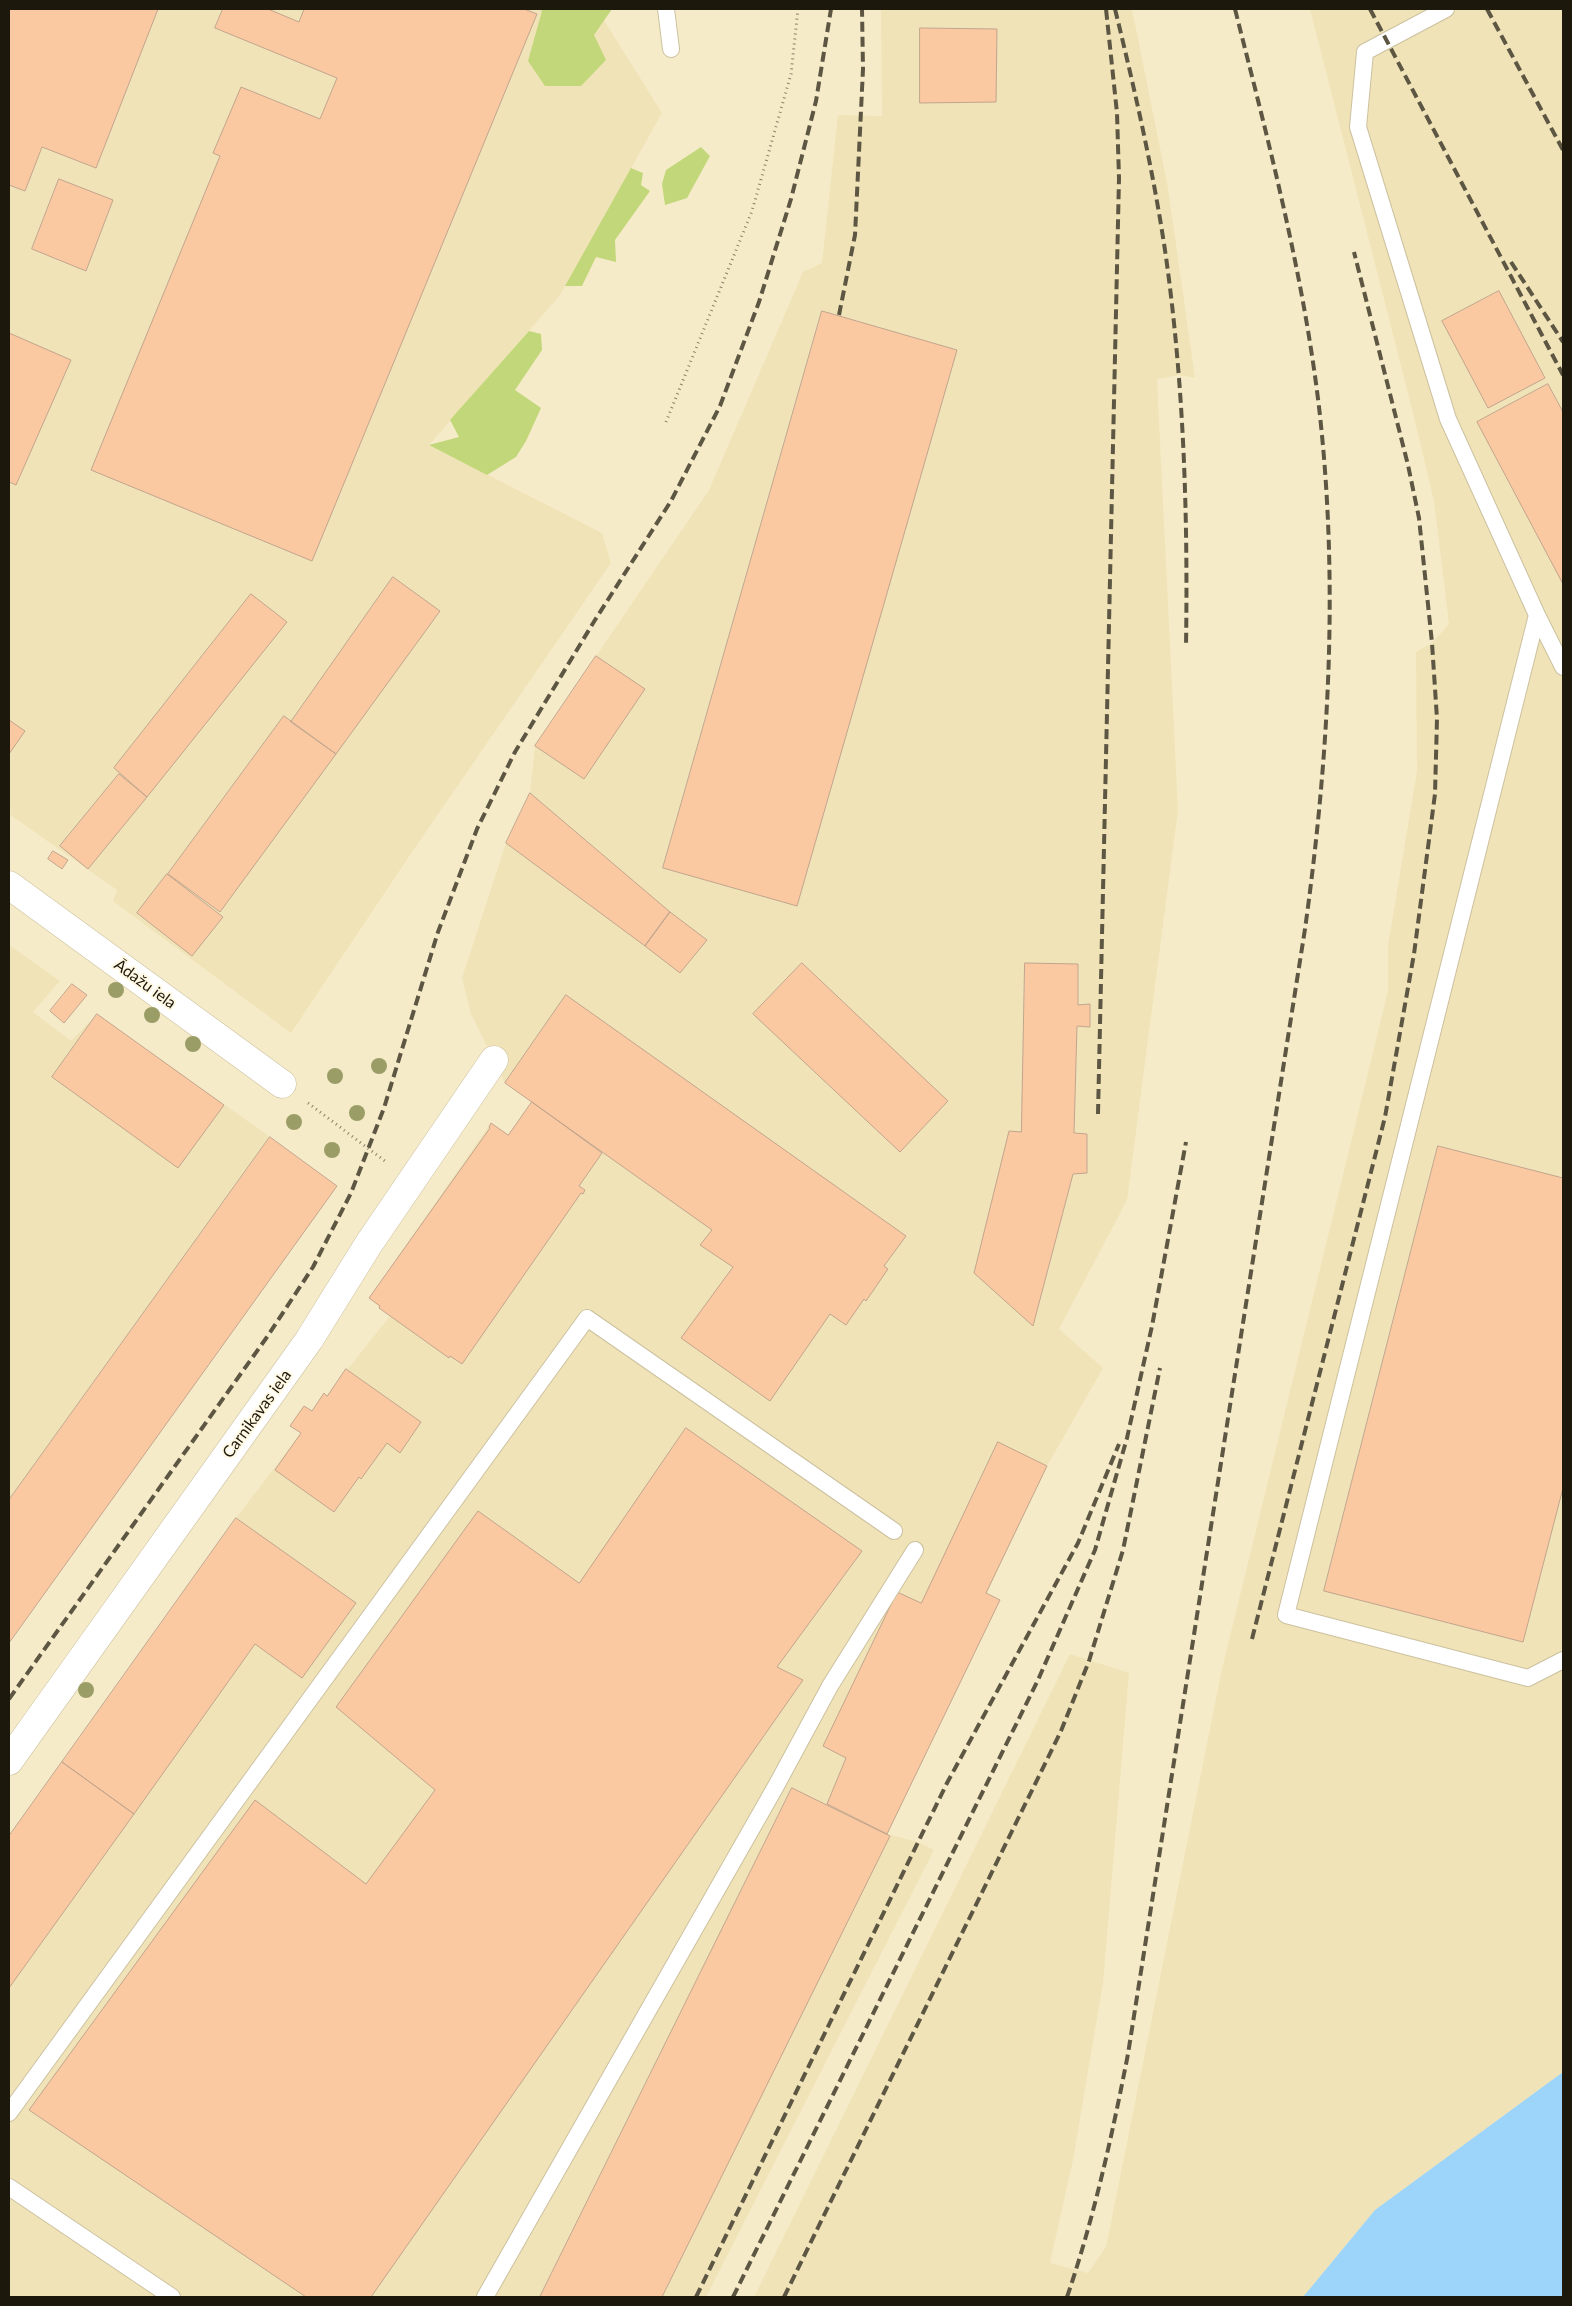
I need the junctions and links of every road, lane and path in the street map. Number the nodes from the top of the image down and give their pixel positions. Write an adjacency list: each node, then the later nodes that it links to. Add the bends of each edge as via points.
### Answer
1 (666, 9): 4 (lane)
2 (798, 9): 5 (path, via 791,74 752,211)
3 (1446, 9): 6 (lane, via 1365,52 1358,127 1448,419)
4 (671, 49)
5 (666, 422)
6 (1537, 615): 7 (lane); 14 (lane, via 1286,1614 1528,1678)
7 (1563, 667)
8 (9, 885): 10 (street, Ādažu iela)
9 (494, 1060): 11 (street, Carnikavas iela)
10 (282, 1084): 11 (path)
11 (412, 1181): 15 (street, Carnikavas iela, via 310,1340)
12 (894, 1531): 16 (lane, via 587,1318)
13 (915, 1550): 19 (lane, via 830,1686)
14 (1563, 1660)
15 (9, 1761)
16 (9, 2113)
17 (9, 2187): 18 (lane)
18 (172, 2297)
19 (485, 2297)

